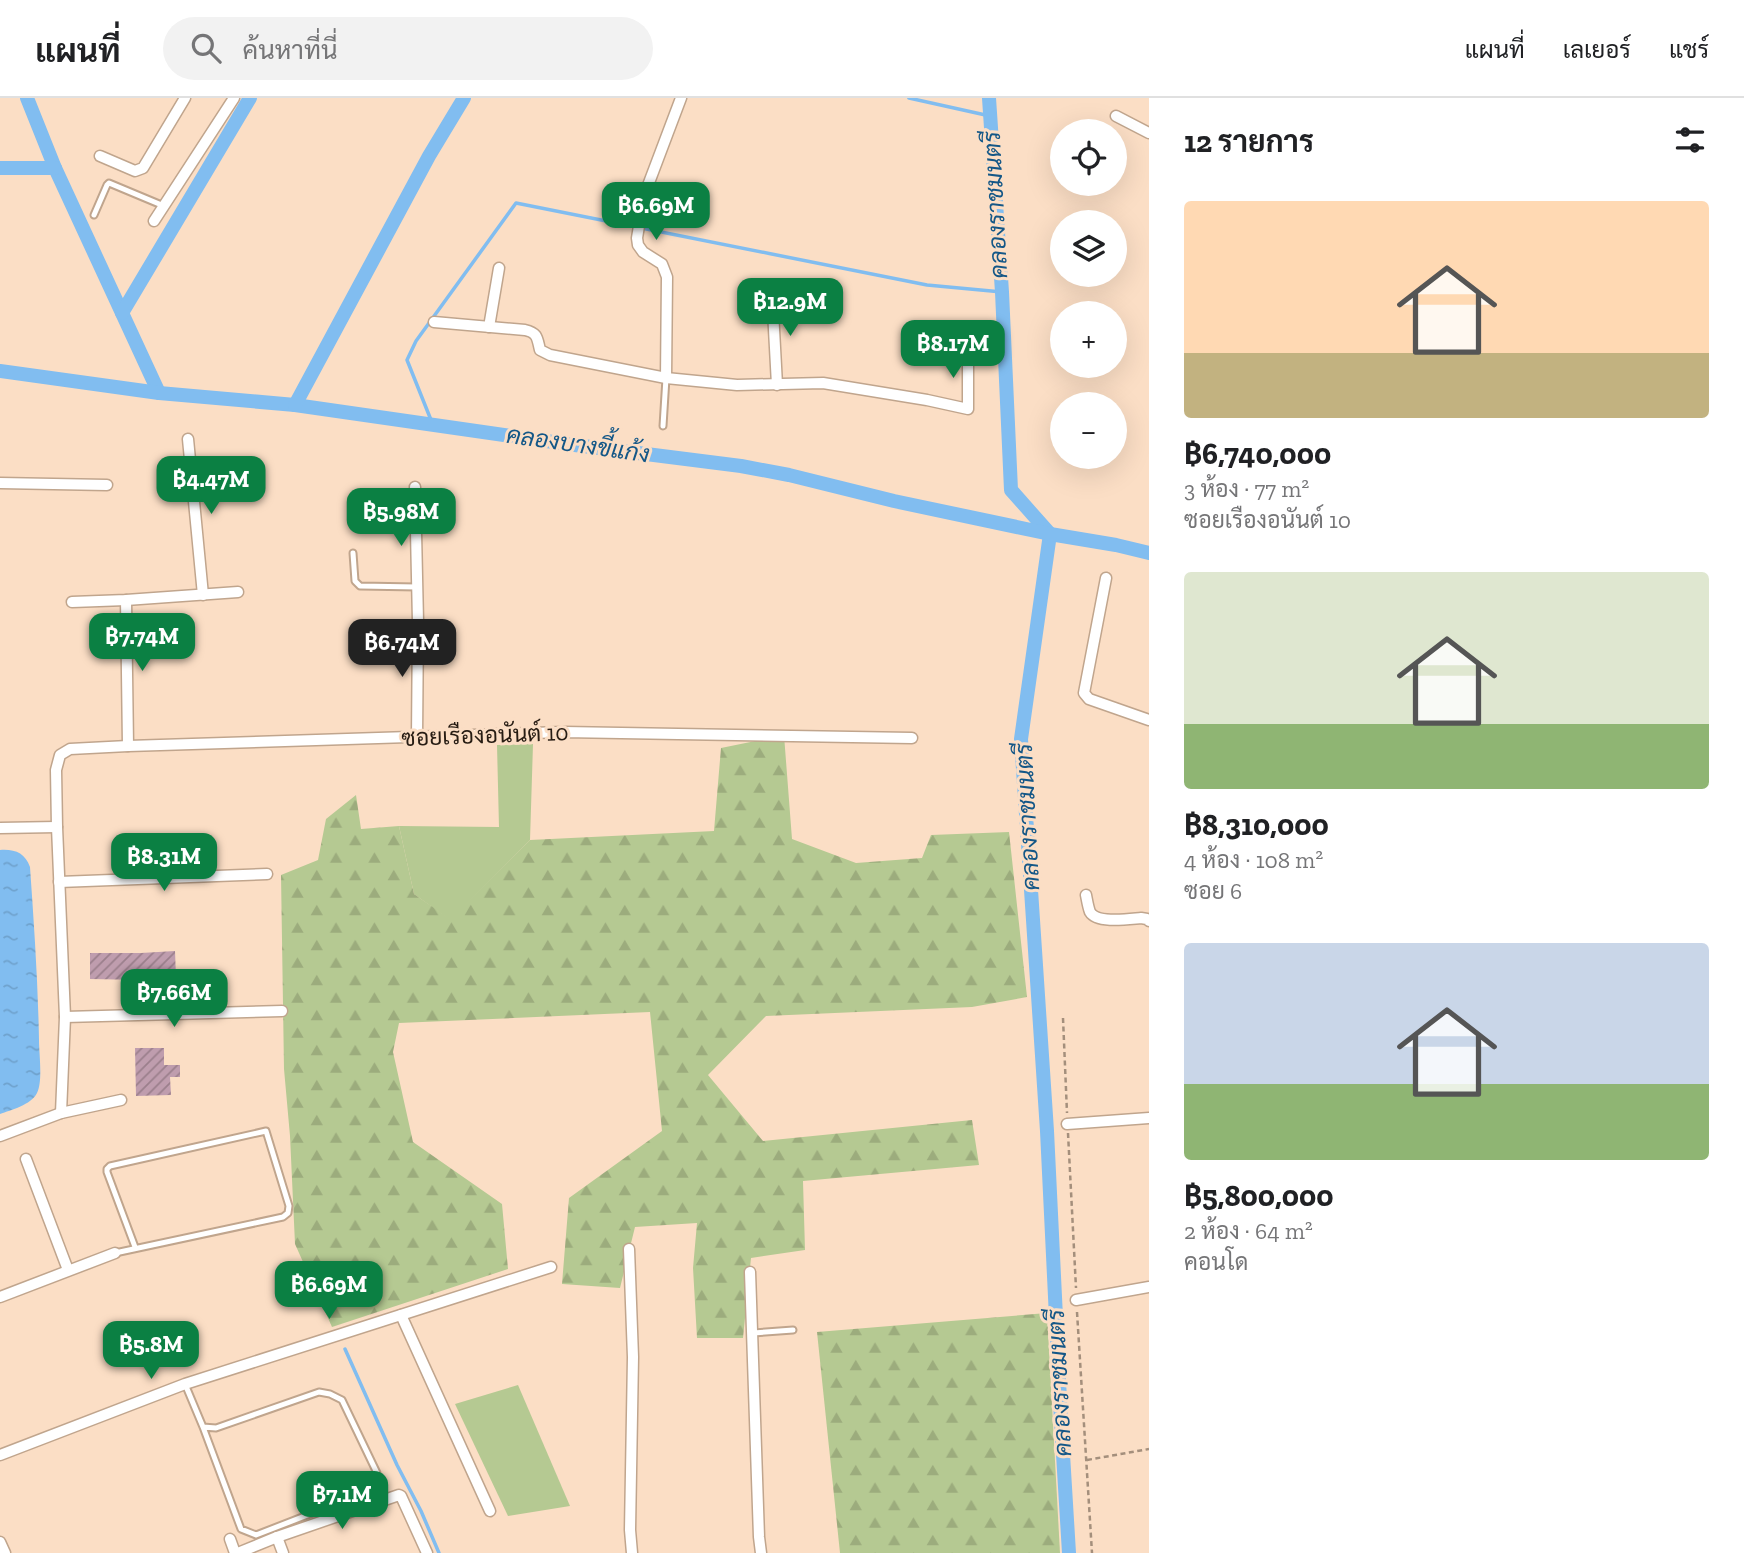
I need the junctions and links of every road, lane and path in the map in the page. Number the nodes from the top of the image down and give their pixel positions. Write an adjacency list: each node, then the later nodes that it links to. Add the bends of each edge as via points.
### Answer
1 (185, 98): 6 (street, via 144,168 135,171)
2 (234, 98): 7 (street)
3 (681, 98): 15 (street, via 644,196 637,238 638,246 662,264 667,277)
4 (1116, 116): 5 (street)
5 (1149, 133)
6 (100, 156)
7 (164, 206): 8 (lane, via 109,183); 9 (street)
8 (93, 215)
9 (154, 221)
10 (499, 268): 13 (street)
11 (772, 292): 16 (street)
12 (434, 322): 13 (street)
13 (489, 327): 15 (street, via 533,332 540,350 550,355)
14 (968, 351): 16 (street, via 968,409 823,383)
15 (666, 378): 16 (street); 17 (lane)
16 (777, 385)
17 (663, 426)
18 (188, 439): 26 (street)
19 (0, 483): 20 (street)
20 (107, 485)
21 (415, 486): 24 (street)
22 (353, 553): 24 (lane, via 355,581 360,586)
23 (1106, 579): 29 (street, via 1084,694)
24 (417, 587): 30 (street)
25 (238, 592): 26 (street)
26 (203, 595): 27 (street)
27 (126, 600): 28 (street); 32 (street)
28 (72, 602)
29 (1149, 720)
30 (417, 737): 31 (street, ซอยเรืองอนันต์ 10, via 564,732); 32 (street, ซอยเรืองอนันต์ 10)
31 (912, 738)
32 (128, 746): 33 (street, ซอยเรืองอนันต์ 10, via 70,749 60,755)
33 (57, 827): 34 (street); 36 (street)
34 (0, 828)
35 (267, 874): 36 (street)
36 (59, 882): 40 (street)
37 (1086, 895): 38 (street, via 1096,918)
38 (1149, 921)
39 (282, 1011): 40 (street)
40 (65, 1017): 43 (street)
41 (1063, 1018): 45 (path)
42 (121, 1100): 43 (street)
43 (61, 1112): 46 (street)
44 (1149, 1118): 45 (street)
45 (1068, 1124): 56 (path)
46 (0, 1136)
47 (26, 1159): 52 (street)
48 (135, 1247): 48 (lane, via 107,1172 110,1166 266,1131 288,1213); 50 (lane)
49 (629, 1250): 73 (street)
50 (115, 1253): 52 (street)
51 (551, 1267): 57 (street)
52 (68, 1270): 55 (street)
53 (750, 1272): 59 (street)
54 (1149, 1287): 56 (street)
55 (0, 1297)
56 (1076, 1300): 64 (path)
57 (401, 1315): 60 (street); 65 (street)
58 (793, 1330): 59 (lane)
59 (753, 1333): 74 (street)
60 (185, 1384): 61 (lane); 63 (street)
61 (203, 1427): 61 (lane, via 241,1529 256,1535 359,1495 377,1473 342,1400 330,1394 319,1392 216,1428)
62 (1149, 1449): 64 (path)
63 (0, 1455)
64 (1087, 1460): 75 (path)
65 (490, 1511)
66 (277, 1537): 70 (street); 71 (street); 72 (street, via 400,1495)
67 (230, 1539): 70 (street)
68 (0, 1542): 69 (street)
69 (5, 1553)
70 (237, 1553)
71 (283, 1553)
72 (427, 1553)
73 (632, 1553)
74 (761, 1553)
75 (1092, 1553)

